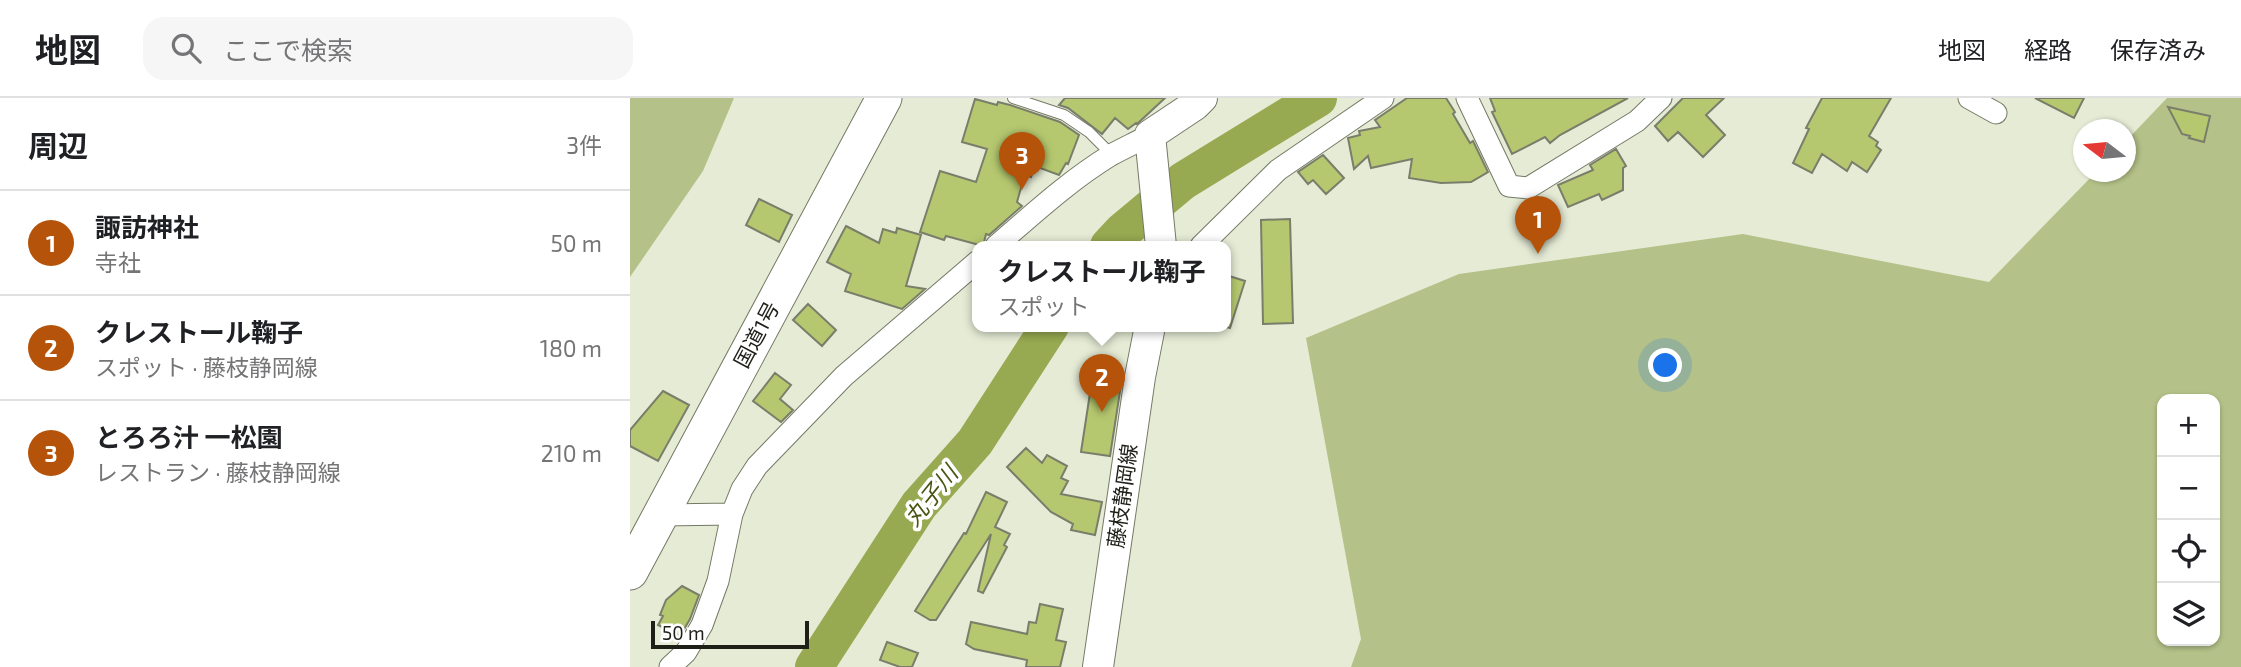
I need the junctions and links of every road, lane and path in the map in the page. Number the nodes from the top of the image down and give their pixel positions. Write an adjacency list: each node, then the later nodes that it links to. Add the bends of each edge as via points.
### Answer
1 (884, 98): 17 (highway, 国道1号)
2 (1013, 98): 10 (lane, via 1064,116)
3 (1202, 98): 9 (main road)
4 (1383, 98): 13 (street, via 1278,170)
5 (1467, 98): 6 (street, via 1509,186 1528,188 1637,121)
6 (1661, 98)
7 (1969, 98): 8 (street)
8 (1996, 113)
9 (1150, 135): 10 (street); 12 (main road)
10 (1112, 155): 11 (street)
11 (1002, 241)
12 (1160, 241)
13 (1206, 241)
14 (972, 266): 16 (street, via 835,386 758,466)
15 (1149, 332): 20 (main road, 藤枝静岡線)
16 (732, 514): 17 (street); 19 (street, via 718,581 702,625)
17 (662, 515): 18 (highway, 国道1号)
18 (631, 569)
19 (670, 667)
20 (1098, 667)

